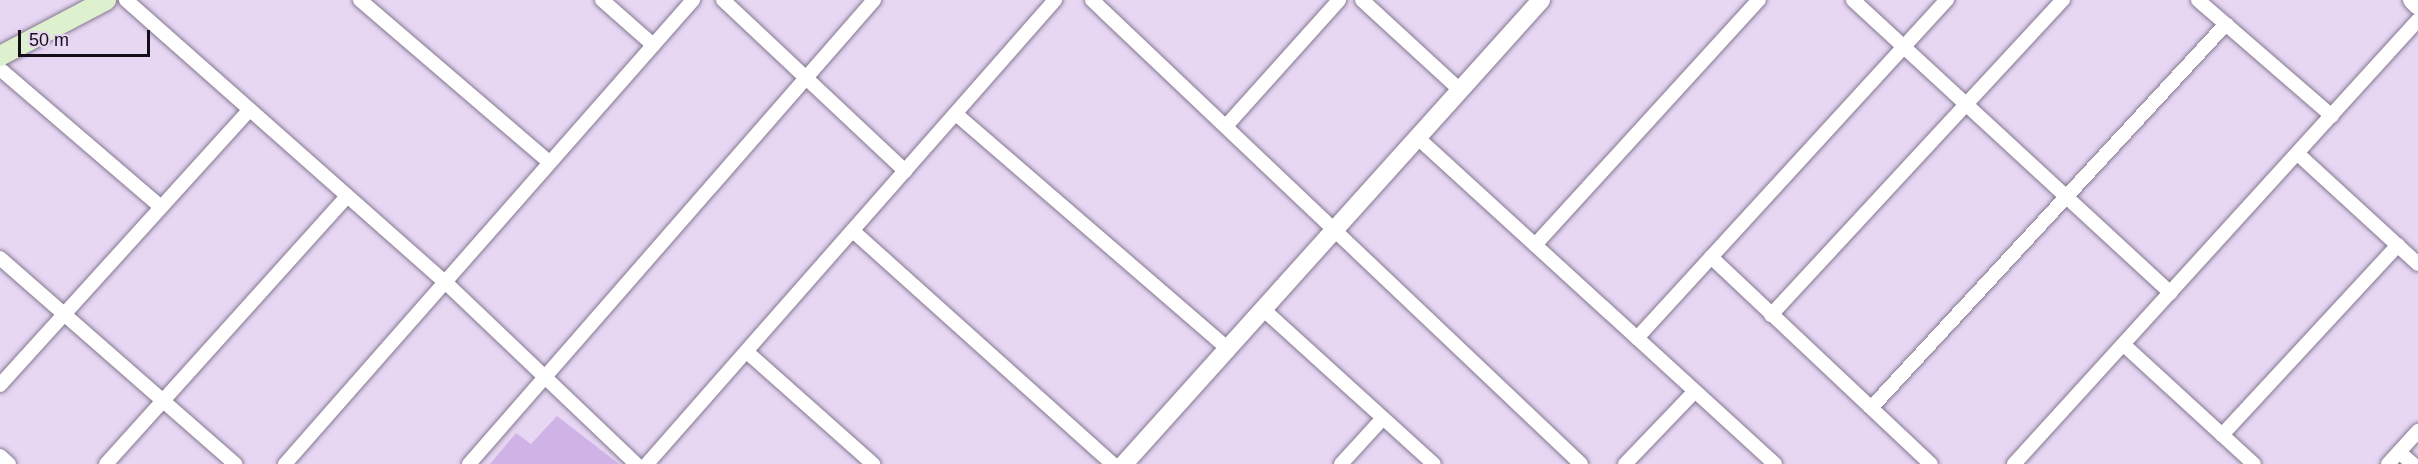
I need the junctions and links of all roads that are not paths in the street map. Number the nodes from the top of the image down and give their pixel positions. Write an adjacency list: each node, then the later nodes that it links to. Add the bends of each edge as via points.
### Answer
1 (106, 0): 24 (main road)
2 (126, 0): 29 (street)
3 (360, 0): 35 (street)
4 (602, 0): 22 (street)
5 (693, 0): 22 (street)
6 (723, 0): 26 (street)
7 (874, 0): 26 (street)
8 (1055, 0): 30 (street)
9 (1092, 0): 32 (street)
10 (1339, 0): 32 (street)
11 (1362, 0): 27 (street)
12 (1541, 0): 27 (street)
13 (1759, 0): 42 (street)
14 (1852, 0): 23 (street)
15 (1947, 0): 23 (street)
16 (2063, 0): 28 (street)
17 (2198, 0): 21 (street)
18 (2412, 0): 19 (street)
19 (2418, 6)
20 (2418, 20): 31 (street)
21 (2226, 24): 31 (street); 38 (street)
22 (653, 45): 35 (street)
23 (1903, 47): 28 (street); 44 (street)
24 (0, 56)
25 (0, 69): 39 (street)
26 (808, 79): 36 (street); 56 (street)
27 (1461, 91): 33 (street)
28 (1964, 105): 38 (street); 51 (street)
29 (249, 110): 37 (street); 39 (street)
30 (956, 114): 36 (street); 54 (street)
31 (2332, 116): 34 (street)
32 (1227, 125): 40 (street)
33 (1419, 139): 40 (street); 42 (street)
34 (2298, 154): 43 (street); 48 (street)
35 (549, 162): 47 (street)
36 (905, 171): 41 (street)
37 (347, 196): 47 (street); 59 (street)
38 (2065, 198): 48 (street); 60 (street)
39 (160, 206): 50 (street)
40 (1339, 230): 49 (street); 79 (street)
41 (853, 231): 55 (street); 75 (street)
42 (1535, 245): 52 (street)
43 (2398, 245): 46 (street); 63 (street)
44 (1711, 257): 51 (street); 52 (street)
45 (0, 258): 50 (street)
46 (2418, 264)
47 (443, 280): 56 (street); 70 (street)
48 (2170, 293): 53 (street)
49 (1264, 310): 54 (street); 61 (street)
50 (66, 313): 57 (street); 59 (street)
51 (1771, 315): 60 (street)
52 (1637, 338): 58 (street)
53 (2124, 345): 63 (street); 66 (street)
54 (1228, 349): 76 (street)
55 (747, 352): 73 (street); 74 (street)
56 (544, 377): 71 (street); 72 (street)
57 (0, 385)
58 (1695, 391): 80 (street); 81 (street)
59 (164, 399): 68 (street); 69 (street)
60 (1872, 408): 82 (street)
61 (1383, 418): 77 (street); 78 (street)
62 (2418, 431): 64 (street)
63 (2222, 435): 83 (street)
64 (2399, 452): 84 (street); 85 (street)
65 (0, 456): 67 (street)
66 (2017, 463)
67 (9, 464)
68 (106, 464)
69 (236, 464)
70 (285, 464)
71 (469, 464)
72 (636, 464)
73 (647, 464)
74 (873, 464)
75 (1113, 464)
76 (1124, 464)
77 (1341, 464)
78 (1434, 464)
79 (1581, 464)
80 (1625, 464)
81 (1775, 464)
82 (1931, 464)
83 (2254, 464)
84 (2388, 464)
85 (2413, 464)

